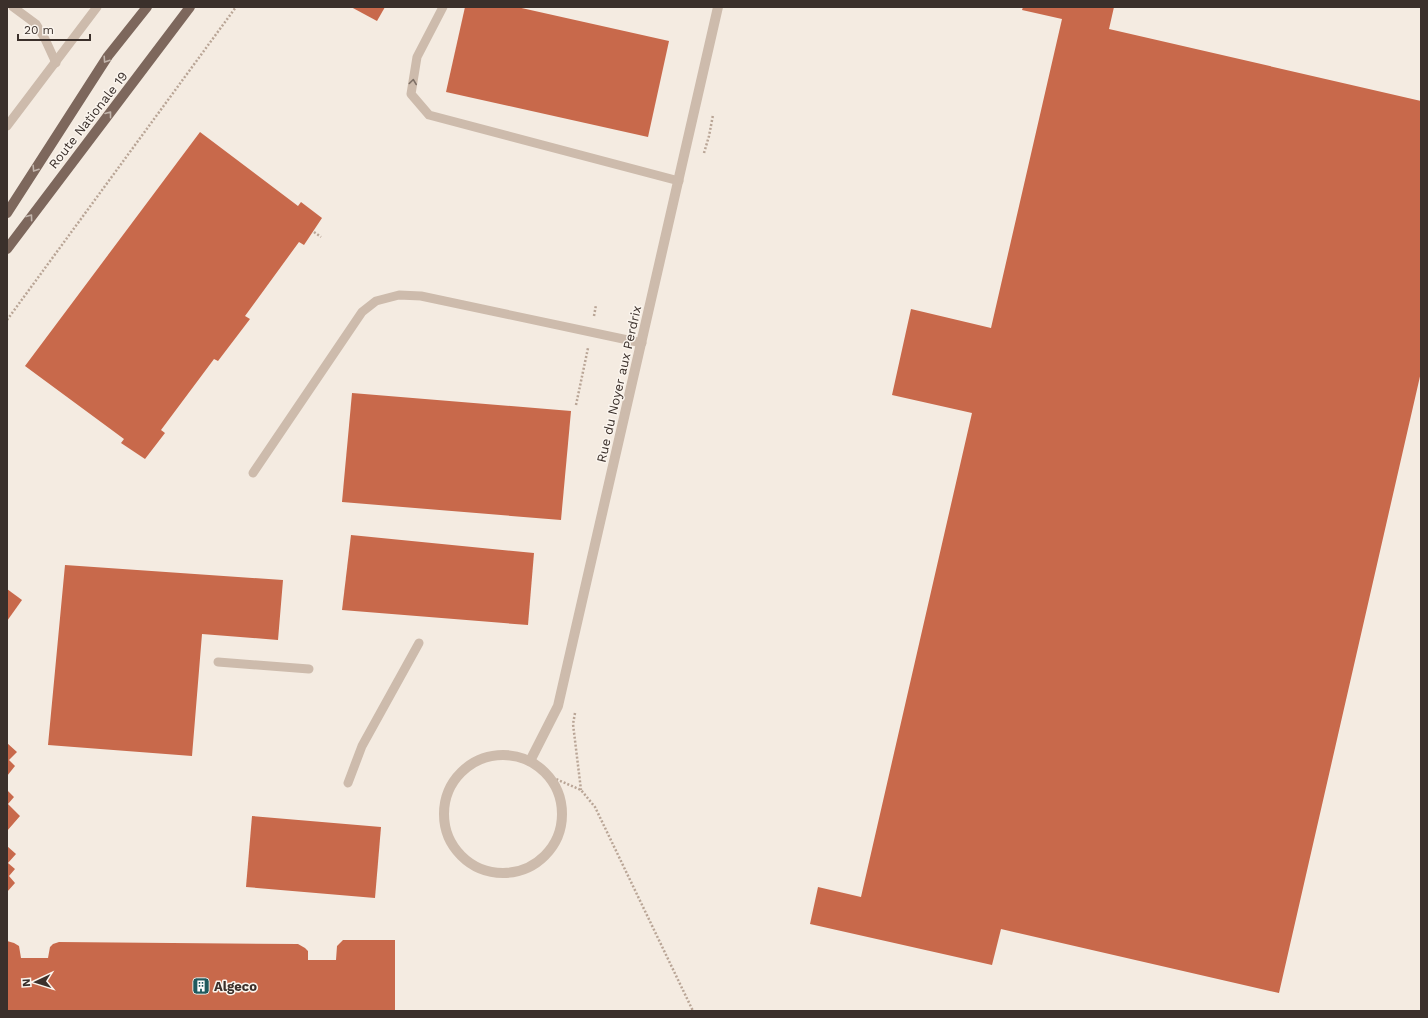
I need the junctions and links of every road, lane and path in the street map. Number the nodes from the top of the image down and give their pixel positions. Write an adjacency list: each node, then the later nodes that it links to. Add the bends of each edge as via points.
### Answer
1 (13, 7): 8 (lane, via 36,24)
2 (97, 7): 8 (lane)
3 (147, 7): 11 (main road, Route Nationale 19, one-way to 11, via 108,56)
4 (190, 7): 14 (main road, Route Nationale 19, one-way to 4)
5 (236, 7): 17 (path)
6 (443, 7): 10 (lane, one-way to 6, via 429,115 411,94 417,57)
7 (718, 7): 10 (street, Rue du Noyer aux Perdrix)
8 (56, 63): 9 (lane)
9 (7, 126)
10 (679, 181): 18 (street, Rue du Noyer aux Perdrix)
11 (7, 213)
12 (314, 232): 13 (path)
13 (322, 237)
14 (7, 249)
15 (596, 305): 16 (path)
16 (594, 318)
17 (7, 320)
18 (642, 343): 21 (lane, via 421,296 398,295 376,301 362,312); 25 (street, Rue du Noyer aux Perdrix, via 558,706)
19 (589, 346): 20 (path)
20 (576, 405)
21 (253, 473)
22 (419, 643): 27 (lane, via 362,746)
23 (218, 662): 24 (lane)
24 (309, 669)
25 (530, 761): 26 (street, via 541,767); 26 (street, via 502,754 488,756 474,762 453,781 445,804 444,817 451,841 466,860 477,867 501,873 525,869 546,856 559,835 562,823 560,798)
26 (549, 776): 28 (path, via 581,790 595,807)
27 (348, 783)
28 (693, 1011)

